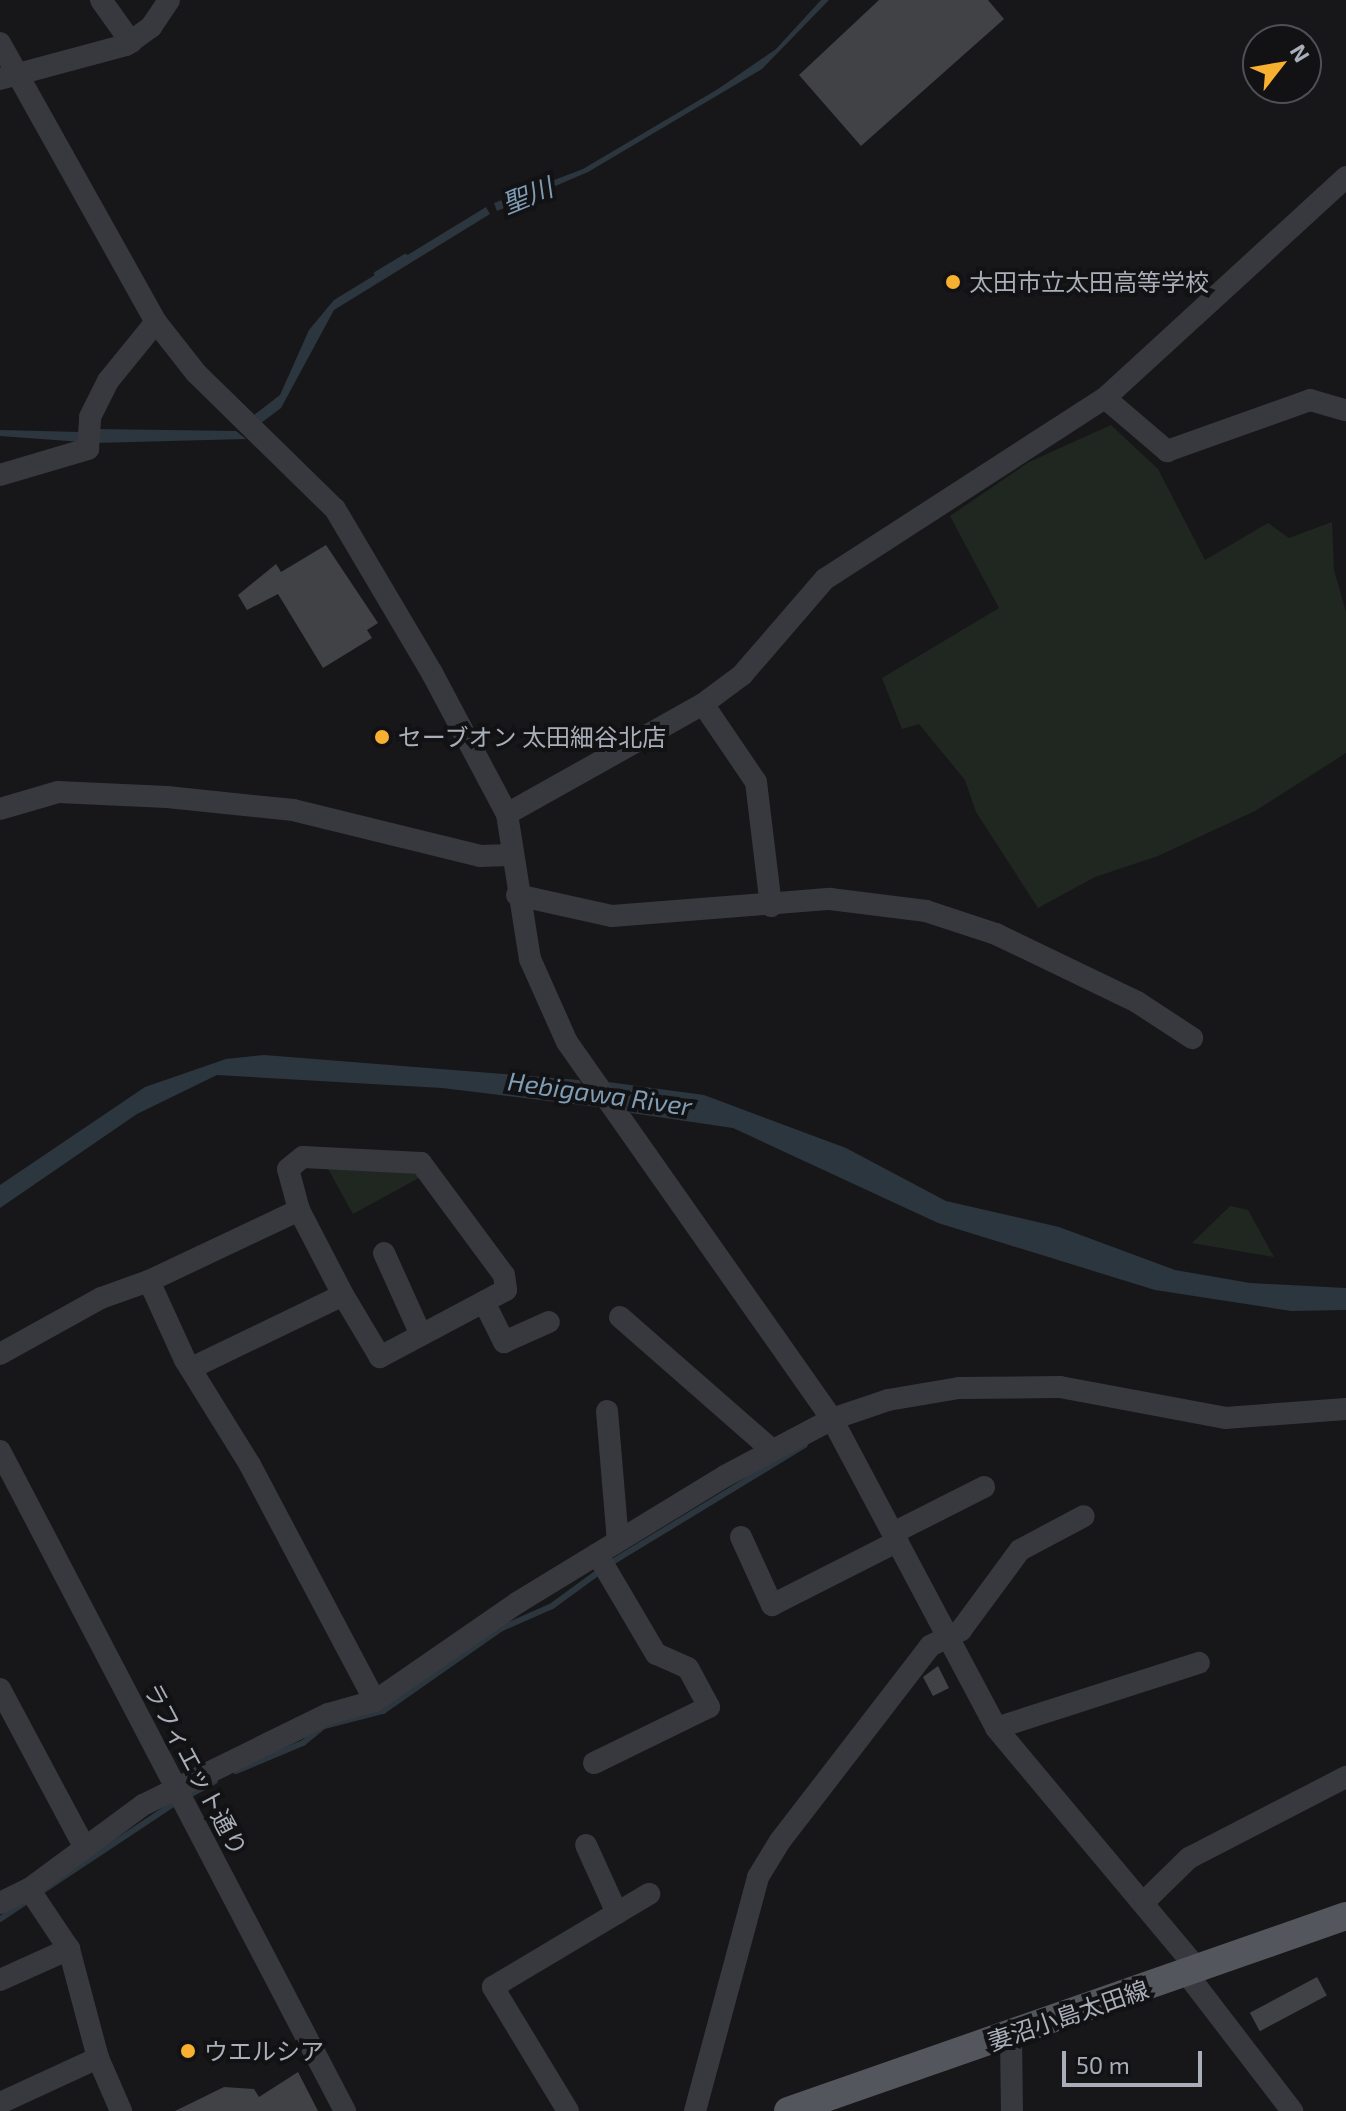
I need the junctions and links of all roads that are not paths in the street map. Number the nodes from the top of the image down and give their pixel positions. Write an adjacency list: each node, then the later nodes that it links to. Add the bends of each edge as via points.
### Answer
1 (101, 0): 3 (street)
2 (165, 2): 3 (street)
3 (131, 42): 5 (street)
4 (0, 43): 5 (street)
5 (11, 78): 7 (street)
6 (1346, 177): 8 (street)
7 (156, 322): 10 (street, via 108,381 90,417 88,449); 13 (street, via 196,373 335,509)
8 (1105, 398): 9 (street, via 1167,451 1310,400); 11 (street, via 825,579 742,675)
9 (1346, 410)
10 (0, 475)
11 (703, 704): 13 (street); 16 (street, via 756,782)
12 (0, 809): 14 (street, via 58,792 167,797 293,810 480,856)
13 (507, 814): 14 (street)
14 (512, 855): 15 (street)
15 (517, 895): 16 (street, via 537,895 612,916); 30 (street, via 542,994 576,1055)
16 (771, 906): 17 (street, via 830,899 959,918 1137,1002)
17 (1192, 1038)
18 (299, 1210): 20 (street); 21 (street); 22 (street, via 288,1169 303,1157 421,1163 504,1275 506,1290)
19 (384, 1253): 25 (street)
20 (149, 1281): 26 (street, via 101,1298); 27 (street)
21 (343, 1295): 25 (street, via 380,1357); 27 (street)
22 (484, 1302): 24 (street, via 504,1342); 25 (street)
23 (620, 1317): 31 (street)
24 (549, 1322)
25 (421, 1335)
26 (0, 1354)
27 (191, 1368): 42 (street, via 250,1465)
28 (1346, 1409): 30 (street, via 1225,1418 1060,1387 959,1388 888,1400)
29 (607, 1411): 37 (street)
30 (832, 1419): 31 (street); 36 (street)
31 (772, 1450): 37 (street)
32 (0, 1451): 46 (street, ラフィエット通り)
33 (984, 1487): 36 (street)
34 (1084, 1516): 39 (street, via 1020,1550 961,1630)
35 (741, 1537): 36 (street, via 772,1605)
36 (896, 1537): 39 (street)
37 (618, 1541): 38 (street)
38 (597, 1554): 42 (street); 44 (street, via 656,1654 688,1668 709,1707)
39 (944, 1638): 43 (street); 65 (street, via 930,1646 758,1877)
40 (1199, 1663): 43 (street)
41 (0, 1689): 48 (street)
42 (375, 1701): 46 (street, via 328,1714)
43 (996, 1728): 51 (street)
44 (594, 1763)
45 (1346, 1777): 51 (street, via 1189,1858)
46 (177, 1787): 48 (street, via 124,1816); 63 (street, ラフィエット通り)
47 (586, 1845): 53 (street)
48 (85, 1848): 49 (street)
49 (29, 1889): 52 (street); 55 (street)
50 (649, 1894): 53 (street)
51 (1144, 1902): 56 (street)
52 (0, 1903)
53 (617, 1913): 64 (street, via 493,1987)
54 (1346, 1916): 56 (main road, 妻沼小島太田線)
55 (69, 1949): 57 (street); 59 (street)
56 (1192, 1972): 58 (main road, 妻沼小島太田線); 68 (street)
57 (0, 1980)
58 (1011, 2034): 60 (main road, 妻沼小島太田線); 67 (street)
59 (98, 2058): 61 (street); 62 (street)
60 (845, 2100): 66 (main road, 妻沼小島太田線)
61 (0, 2103)
62 (121, 2111)
63 (345, 2111)
64 (568, 2111)
65 (695, 2111)
66 (788, 2111)
67 (1012, 2111)
68 (1292, 2111)

